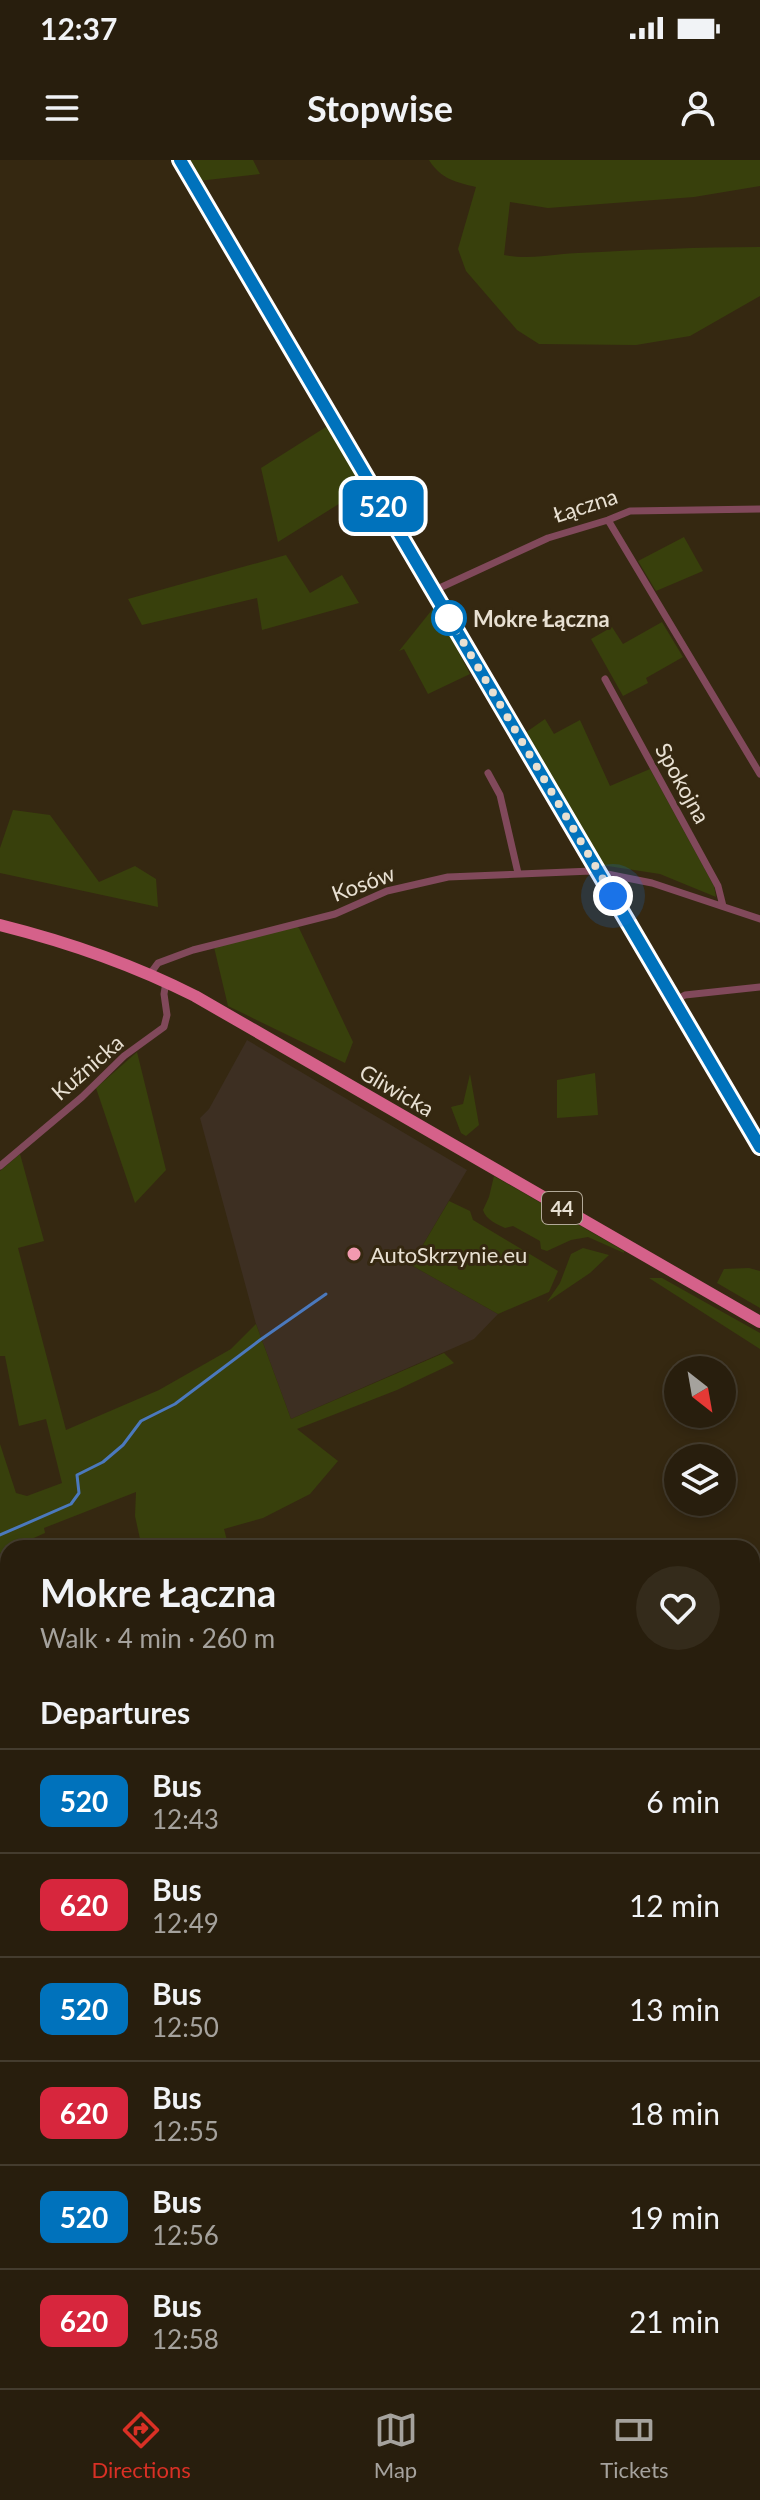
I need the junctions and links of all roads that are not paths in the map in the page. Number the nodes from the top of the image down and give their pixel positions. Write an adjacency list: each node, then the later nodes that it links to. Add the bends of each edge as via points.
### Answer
1 (180, 160): 4 (street)
2 (760, 509): 3 (street, Łączna, via 630,511)
3 (608, 520): 4 (street, Łączna, via 548,538); 7 (street)
4 (433, 591): 9 (street)
5 (605, 679): 10 (street, Spokojna, via 718,886)
6 (488, 773): 8 (street, via 500,795)
7 (760, 774)
8 (518, 873): 9 (street, Kosów); 13 (street, Kosów, via 426,881 387,891 335,914 163,960)
9 (600, 873): 10 (street, Kosów); 16 (street)
10 (723, 906): 11 (street, Kosów)
11 (760, 919)
12 (0, 925): 13 (main road, Gliwicka / 44, via 99,953)
13 (150, 974): 14 (main road, Gliwicka / 44)
14 (166, 982): 18 (street, Kuźnicka, via 164,1027); 19 (main road, Gliwicka / 44)
15 (760, 987): 16 (street, via 685,995)
16 (674, 1001): 17 (street)
17 (760, 1147)
18 (0, 1166)
19 (760, 1322)

